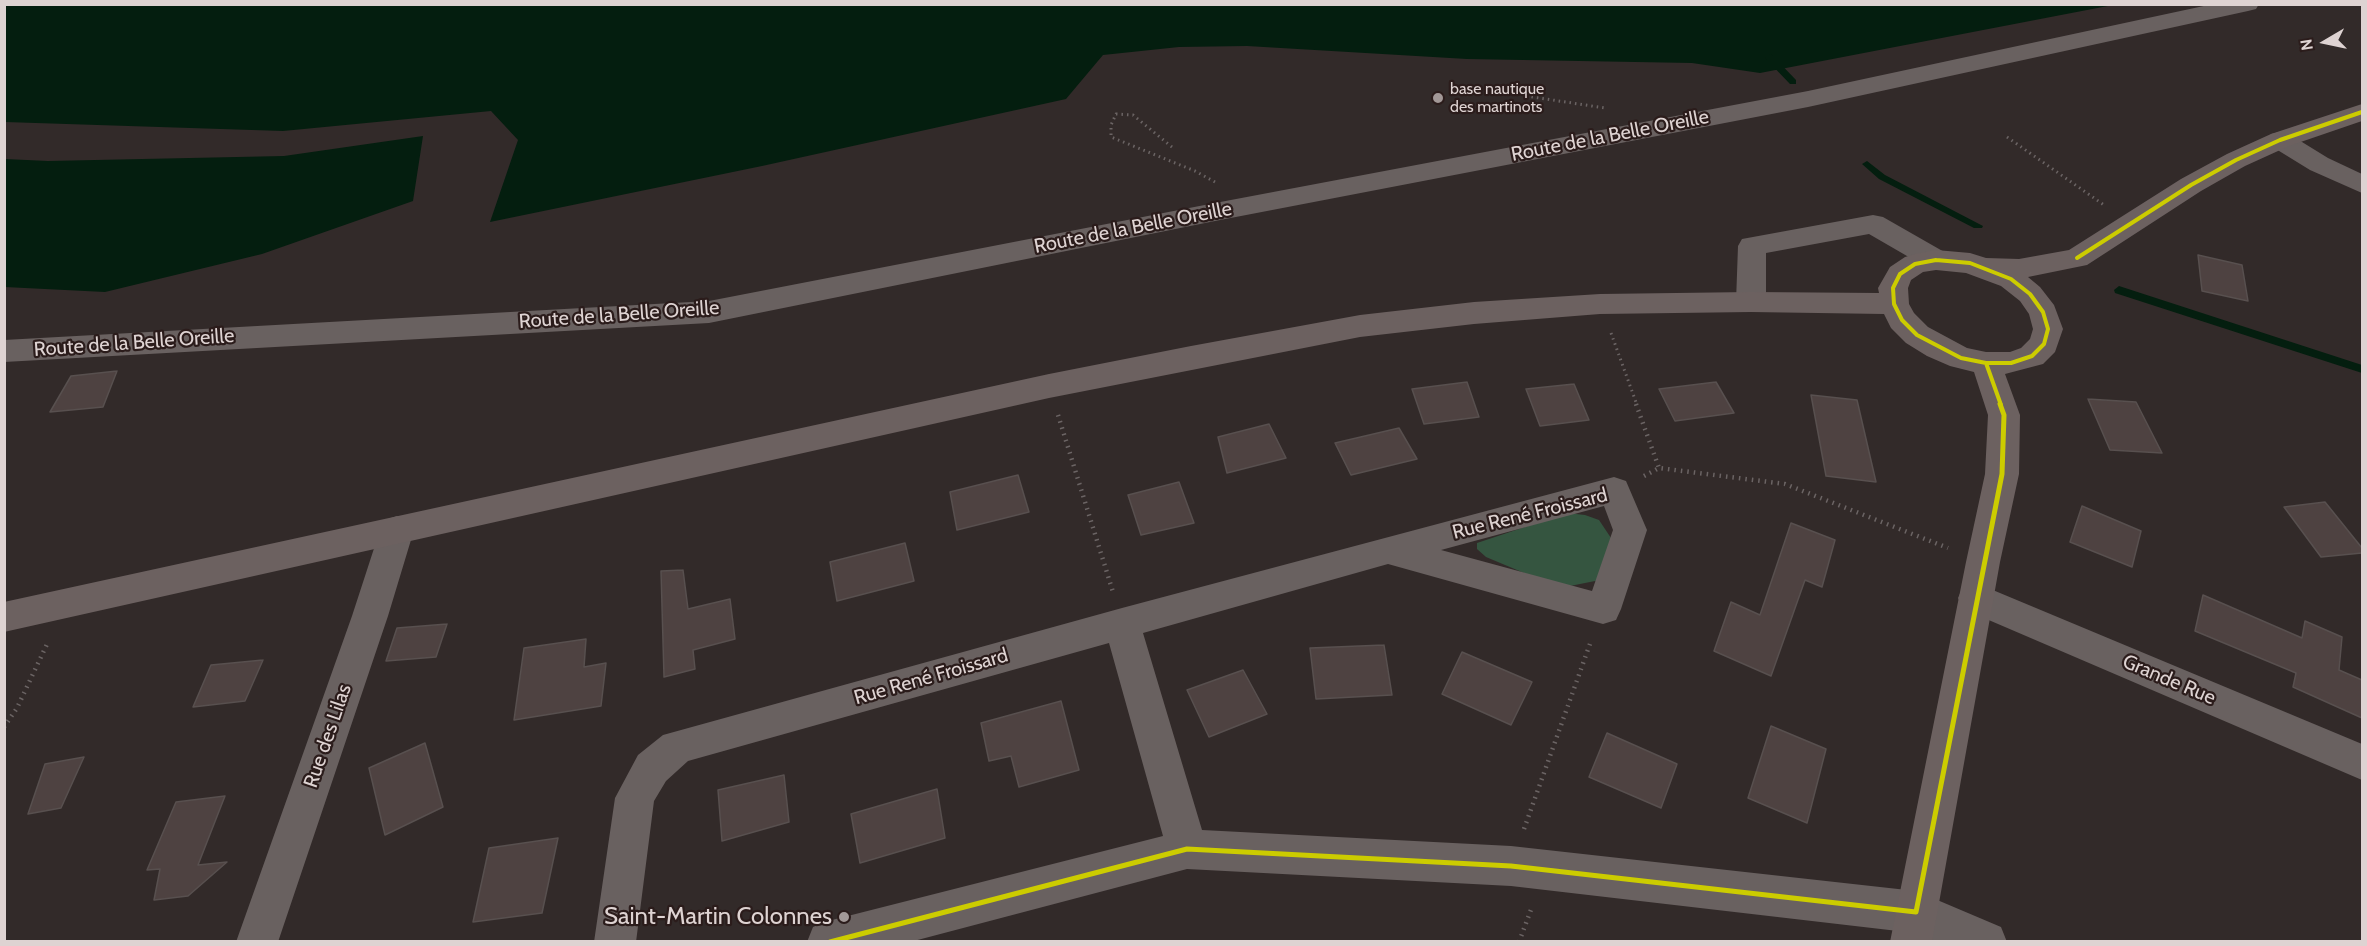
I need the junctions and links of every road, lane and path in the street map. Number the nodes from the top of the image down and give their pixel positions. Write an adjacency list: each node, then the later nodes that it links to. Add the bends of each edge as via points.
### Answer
1 (2248, 4): 7 (street, Route de la Belle Oreille, via 1808,99)
2 (2362, 112): 4 (main road)
3 (2007, 137): 8 (path)
4 (2280, 140): 6 (street); 8 (main road, via 2200,180)
5 (1172, 147): 7 (path, via 1133,115 1116,114 1111,137 1196,171)
6 (2362, 184)
7 (1254, 205): 16 (street, Route de la Belle Oreille, via 710,312)
8 (2132, 224): 9 (main road)
9 (2077, 258): 11 (main road, via 2019,269); 15 (main road)
10 (1936, 260): 11 (main road); 12 (street, via 1873,224 1752,246); 14 (main road, via 1915,264 1900,274 1893,288)
11 (1988, 268): 15 (main road, via 2030,294)
12 (1751, 302): 13 (main road); 14 (main road)
13 (1600, 304): 18 (main road, via 1360,326); 19 (path)
14 (1894, 304): 17 (main road, via 1902,320 1931,344 1961,358)
15 (2043, 312): 17 (main road, via 2046,337 2032,356 2011,363)
16 (4, 351)
17 (1986, 363): 23 (main road, via 2004,415 2002,474)
18 (1049, 386): 21 (main road); 28 (path)
19 (1659, 468): 20 (path); 23 (path, via 1785,484)
20 (1614, 490): 22 (street, Rue René Froissard); 26 (street, Rue René Froissard, via 1630,530)
21 (397, 530): 25 (main road); 34 (street, Rue des Lilas)
22 (1389, 550): 26 (street, Rue René Froissard); 28 (street, Rue René Froissard)
23 (1983, 562): 24 (main road)
24 (1976, 598): 30 (street, Grande Rue); 33 (main road)
25 (66, 603): 27 (main road); 29 (path, via 17,708)
26 (1603, 609): 32 (path)
27 (4, 617)
28 (1122, 623): 31 (street); 35 (street, Rue René Froissard, via 677,747 652,768 635,798)
29 (4, 727)
30 (2362, 762)
31 (1187, 849): 32 (street); 36 (street)
32 (1511, 866): 33 (street)
33 (1913, 927): 37 (street)
34 (257, 942)
35 (615, 942)
36 (828, 942)
37 (1986, 942)

